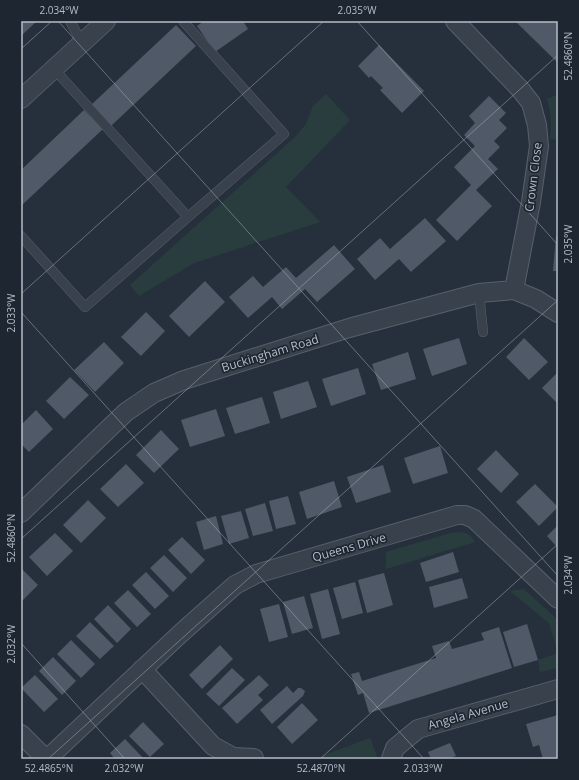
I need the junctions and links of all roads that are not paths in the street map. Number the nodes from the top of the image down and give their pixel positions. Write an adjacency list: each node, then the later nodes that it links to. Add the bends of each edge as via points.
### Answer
1 (70, 21): 5 (lane)
2 (106, 21): 5 (street)
3 (183, 21): 8 (lane, via 284,134)
4 (454, 21): 10 (street, Crown Close, via 520,89 531,104 537,125 539,146)
5 (82, 43): 6 (street)
6 (54, 69): 7 (street); 8 (lane)
7 (21, 99)
8 (188, 218): 9 (lane, via 85,307)
9 (21, 236)
10 (514, 290): 11 (street, Buckingham Road); 12 (street, Buckingham Road, via 536,299)
11 (478, 293): 13 (lane); 14 (street, Buckingham Road, via 326,335 184,380 154,393 126,412)
12 (558, 313)
13 (483, 332)
14 (21, 513)
15 (558, 599): 16 (street, Queens Drive, via 474,519 457,515 256,574 230,590)
16 (142, 669): 19 (street, via 214,746 233,757); 20 (street, Queens Drive)
17 (558, 688): 21 (street, Angela Avenue, via 418,729 395,748)
18 (21, 734): 20 (street, Queens Drive)
19 (254, 758)
20 (46, 759)
21 (391, 759)

